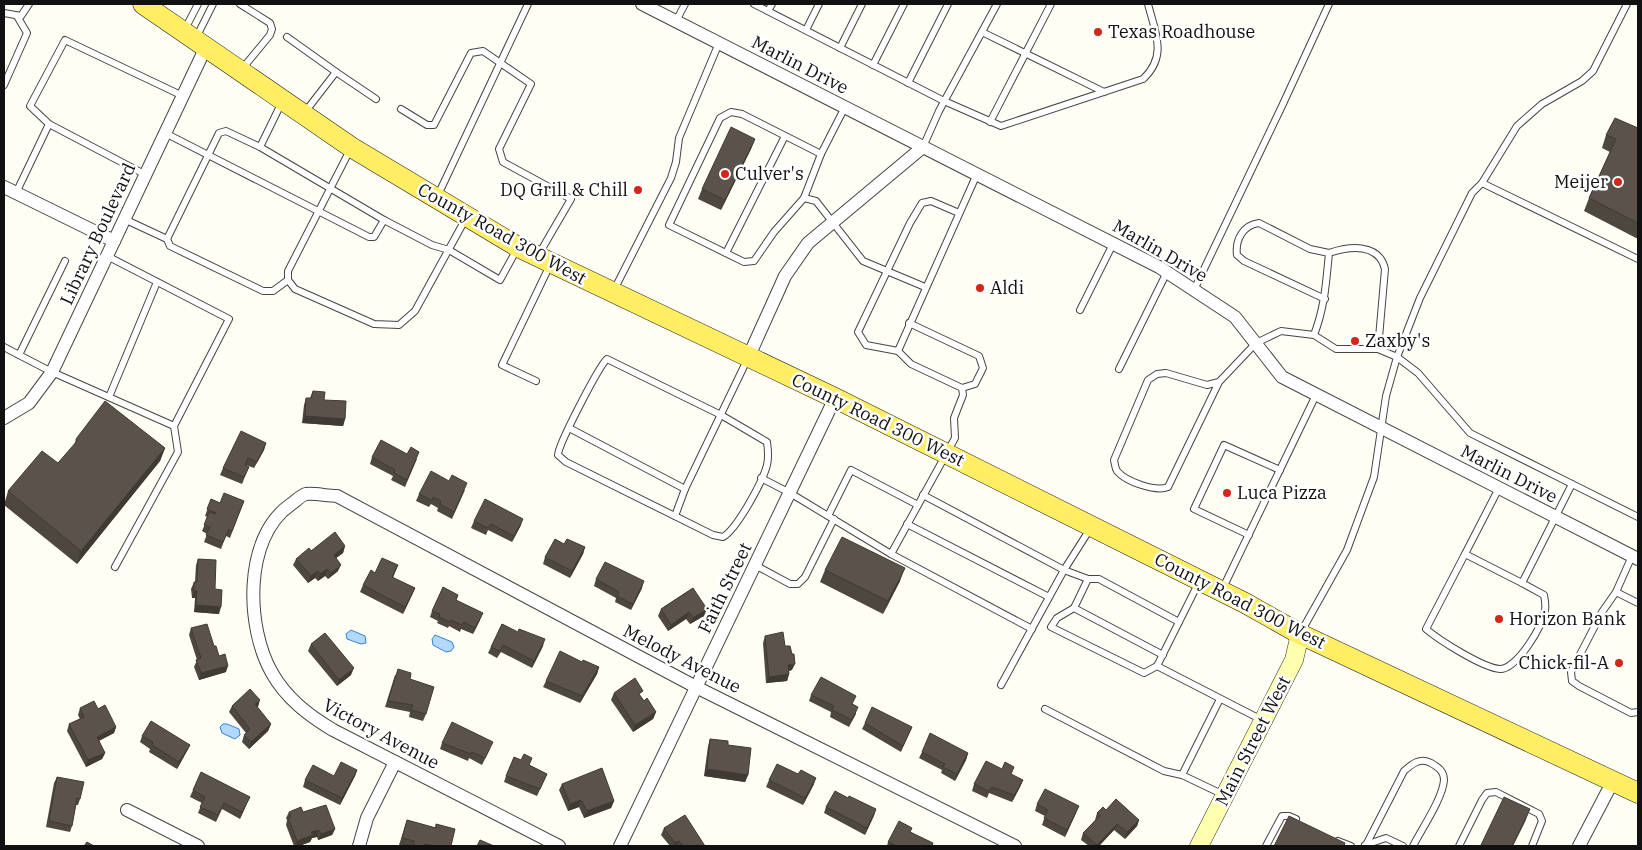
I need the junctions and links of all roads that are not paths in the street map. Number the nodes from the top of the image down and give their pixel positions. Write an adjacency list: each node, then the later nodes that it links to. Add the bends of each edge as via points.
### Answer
1 (29, 4): 22 (lane, via 21,16)
2 (143, 4): 27 (main road, County Road 300 West)
3 (198, 4): 27 (lane)
4 (214, 4): 27 (lane)
5 (240, 4): 33 (lane, via 270,23 272,29)
6 (528, 4): 31 (lane)
7 (642, 4): 23 (street, Marlin Drive)
8 (685, 4): 23 (lane)
9 (754, 4): 20 (lane)
10 (772, 4): 20 (lane)
11 (819, 4): 24 (lane)
12 (862, 4): 29 (lane)
13 (904, 4): 32 (lane)
14 (948, 4): 35 (lane)
15 (997, 4): 25 (lane)
16 (1051, 4): 30 (lane)
17 (1148, 4): 37 (lane, via 1159,48 1152,66 1143,79)
18 (1329, 4): 84 (lane)
19 (1627, 4): 56 (lane, via 1593,71 1542,104 1517,126)
20 (768, 11): 24 (lane)
21 (4, 13): 22 (lane)
22 (17, 16): 36 (lane, via 27,34)
23 (676, 21): 28 (street, Marlin Drive)
24 (806, 30): 29 (lane)
25 (982, 32): 30 (lane); 41 (lane)
26 (287, 37): 34 (lane)
27 (194, 41): 33 (main road, County Road 300 West); 38 (street, Library Boulevard)
28 (719, 43): 42 (street, Marlin Drive); 85 (lane, via 679,138 671,178)
29 (840, 48): 32 (lane)
30 (1026, 53): 37 (lane); 45 (lane)
31 (500, 64): 43 (lane, via 483,51 471,53 434,125); 61 (lane); 77 (lane, via 531,84 498,150 500,156 504,162 571,199)
32 (873, 65): 35 (lane)
33 (239, 72): 40 (main road, County Road 300 West)
34 (336, 72): 39 (lane); 44 (lane)
35 (908, 83): 41 (lane)
36 (4, 85)
37 (1104, 92): 45 (lane, via 1010,124 1001,126)
38 (183, 96): 46 (lane, via 65,40 30,106); 47 (street, Library Boulevard)
39 (376, 99)
40 (282, 101): 44 (main road, County Road 300 West); 49 (lane)
41 (944, 101): 45 (lane); 51 (lane)
42 (845, 107): 51 (street, Marlin Drive); 52 (lane)
43 (401, 109)
44 (303, 115): 50 (main road, County Road 300 West)
45 (990, 122)
46 (49, 124): 55 (lane); 59 (lane)
47 (165, 133): 53 (lane); 55 (street, Library Boulevard)
48 (786, 136): 52 (lane); 73 (lane); 73 (lane, via 742,114 731,112 720,118 669,225)
49 (260, 147): 53 (lane, via 222,131); 58 (lane)
50 (351, 147): 58 (lane); 61 (main road, County Road 300 West)
51 (922, 147): 54 (street, Marlin Drive); 67 (street)
52 (821, 154): 60 (lane)
53 (208, 155): 62 (lane); 68 (lane)
54 (976, 174): 63 (lane); 70 (street, Marlin Drive)
55 (146, 175): 65 (street, Library Boulevard)
56 (1482, 182): 76 (lane); 95 (lane, via 1472,193 1443,248)
57 (4, 187): 59 (street)
58 (330, 189): 62 (lane); 66 (lane)
59 (16, 193): 69 (street)
60 (804, 198): 67 (lane, via 816,201); 73 (lane, via 774,232 754,262 744,262)
61 (436, 199): 64 (main road, County Road 300 West)
62 (317, 211): 66 (lane, via 372,237); 81 (lane, via 288,271)
63 (959, 213): 79 (lane, via 931,201 922,202); 83 (lane)
64 (466, 217): 71 (main road, County Road 300 West); 72 (lane)
65 (124, 219): 68 (lane); 69 (street, Library Boulevard)
66 (384, 220): 72 (lane, via 432,245)
67 (832, 222): 79 (lane, via 863,261); 96 (street, via 808,243 785,276)
68 (166, 238): 81 (lane, via 170,246 263,291 273,291)
69 (114, 241): 75 (street, Library Boulevard)
70 (1113, 244): 80 (street, Marlin Drive); 87 (lane)
71 (518, 247): 72 (lane, via 500,280); 77 (main road, County Road 300 West)
72 (449, 250): 81 (lane, via 415,311 399,325 374,324 295,289)
73 (726, 253)
74 (1329, 253): 86 (lane); 86 (lane, via 1310,248 1259,223 1244,229 1236,247 1237,255 1244,261); 92 (lane, via 1344,248 1369,250 1379,254 1383,260 1386,269)
75 (107, 256): 82 (lane); 98 (street, Library Boulevard)
76 (1638, 259)
77 (544, 260): 85 (main road, County Road 300 West); 99 (lane, via 502,365)
78 (65, 261): 94 (lane)
79 (887, 272): 83 (lane); 93 (lane, via 858,332 866,345)
80 (1167, 272): 84 (street, Marlin Drive); 97 (lane)
81 (288, 280)
82 (157, 282): 103 (lane); 107 (lane, via 230,319)
83 (925, 288): 88 (lane)
84 (1194, 290): 90 (street, Marlin Drive, via 1235,317)
85 (613, 293): 96 (main road, County Road 300 West)
86 (1324, 299): 89 (lane)
87 (1080, 310)
88 (909, 323): 93 (lane); 101 (lane, via 979,356 983,368 975,384)
89 (1314, 335): 90 (lane, via 1281,332); 92 (lane, via 1336,349)
90 (1256, 343): 100 (lane); 102 (street, Marlin Drive, via 1282,377)
91 (4, 347): 94 (lane)
92 (1378, 349): 95 (lane)
93 (898, 351): 101 (lane, via 911,364)
94 (19, 355): 98 (lane)
95 (1397, 357): 109 (lane); 113 (lane, via 1418,373 1470,433)
96 (748, 358): 104 (main road, County Road 300 West); 105 (lane)
97 (1119, 369)
98 (52, 372): 103 (lane); 106 (street, Library Boulevard, via 29,403)
99 (536, 381)
100 (1220, 382): 100 (lane, via 1207,385 1166,373 1156,374 1148,380 1114,460 1116,470 1122,476 1154,490 1168,486)
101 (962, 388): 110 (lane, via 963,395 954,418 955,438)
102 (1316, 394): 109 (street, Marlin Drive); 111 (lane)
103 (109, 397): 107 (lane)
104 (836, 398): 110 (main road, County Road 300 West); 116 (street, Faith Street)
105 (722, 415): 108 (lane, via 607,359); 112 (lane, via 767,442 767,465); 115 (lane)
106 (4, 418)
107 (174, 426): 131 (lane, via 178,452)
108 (569, 428): 115 (lane); 120 (lane, via 558,449 562,458)
109 (1381, 428): 114 (street, Marlin Drive); 143 (lane, via 1374,476 1347,550)
110 (946, 453): 117 (lane); 125 (main road, County Road 300 West)
111 (1280, 470): 126 (lane); 126 (lane, via 1224,445 1194,509)
112 (761, 478): 116 (lane); 120 (lane, via 738,522 723,537)
113 (1572, 484): 121 (lane); 122 (lane)
114 (1499, 488): 121 (street, Marlin Drive); 128 (lane)
115 (684, 489): 120 (lane)
116 (790, 493): 123 (lane); 130 (street, Faith Street)
117 (923, 495): 119 (lane); 132 (lane)
118 (337, 496): 147 (street, Melody Avenue); 152 (street, Victory Avenue, via 305,494 282,510 275,520 260,550 255,572 253,608 256,631 272,674 298,706 333,730)
119 (918, 505): 123 (lane, via 851,470); 124 (lane)
120 (675, 516)
121 (1556, 517): 129 (street, Marlin Drive); 135 (lane)
122 (1638, 517)
123 (831, 518): 127 (lane); 130 (lane, via 805,577 798,584 790,584)
124 (907, 524): 127 (lane); 138 (lane)
125 (1091, 526): 132 (lane); 134 (main road, County Road 300 West)
126 (1249, 535): 136 (lane)
127 (891, 554): 142 (lane)
128 (1465, 554): 135 (lane); 135 (lane, via 1426,629 1439,640 1488,665 1506,668 1528,647 1545,612 1544,595)
129 (1635, 558): 137 (lane)
130 (755, 565): 147 (street, Faith Street)
131 (114, 567)
132 (1064, 570): 133 (lane); 138 (lane)
133 (1088, 580): 140 (lane); 141 (lane, via 1100,579)
134 (1200, 580): 136 (main road, County Road 300 West); 141 (lane)
135 (1522, 583)
136 (1222, 591): 143 (main road, County Road 300 West)
137 (1616, 592): 139 (lane); 150 (lane, via 1571,672 1572,681 1631,713)
138 (1049, 597): 142 (lane)
139 (1638, 603)
140 (1074, 608): 144 (lane); 145 (lane, via 1057,618 1051,627 1144,673)
141 (1179, 622): 144 (lane)
142 (1032, 629): 146 (lane)
143 (1300, 634): 151 (main road, Main Street West, via 1294,660); 154 (main road, County Road 300 West)
144 (1163, 654): 145 (lane)
145 (1157, 666): 148 (lane)
146 (1001, 685)
147 (696, 687): 163 (street, Faith Street); 164 (street, Melody Avenue)
148 (1220, 699): 151 (lane); 153 (lane)
149 (1045, 709): 153 (lane, via 1164,771)
150 (1638, 712)
151 (1263, 721): 156 (main road, Main Street West)
152 (395, 762): 161 (street, via 367,818); 162 (street, Victory Avenue)
153 (1182, 775): 156 (lane)
154 (1613, 781): 155 (main road, County Road 300 West); 173 (street)
155 (1638, 793)
156 (1225, 796): 165 (main road, Main Street West)
157 (128, 810): 160 (street)
158 (1305, 824): 166 (lane, via 1282,816)
159 (1328, 836): 167 (lane)
160 (198, 846)
161 (359, 846)
162 (560, 846)
163 (620, 846)
164 (1015, 846)
165 (1199, 846)
166 (1266, 846)
167 (1351, 846)
168 (1365, 846): 169 (lane, via 1386,838); 170 (lane, via 1404,771 1414,762 1426,761 1439,767 1444,778 1442,790)
169 (1403, 846)
170 (1413, 846)
171 (1459, 846): 172 (lane, via 1482,800 1487,793 1496,792 1539,814 1542,821)
172 (1532, 846)
173 (1579, 846)

